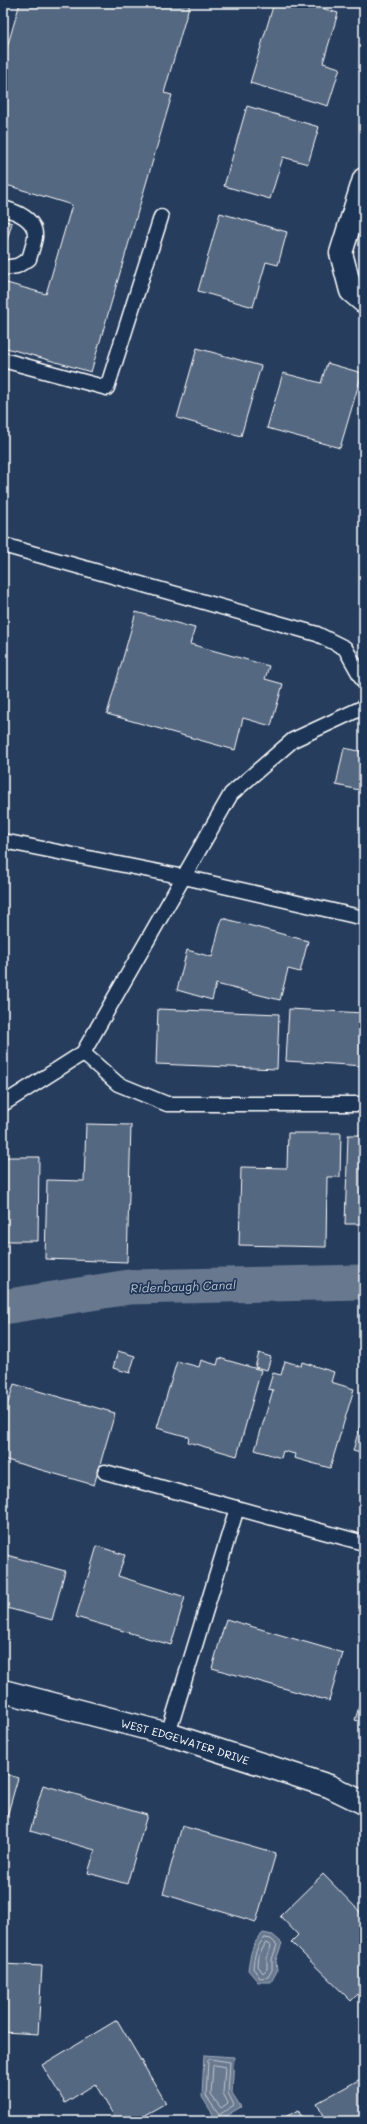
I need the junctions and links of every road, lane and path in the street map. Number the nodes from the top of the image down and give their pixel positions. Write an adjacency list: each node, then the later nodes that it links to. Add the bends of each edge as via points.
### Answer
1 (364, 179): 5 (street, via 341,252 351,291)
2 (3, 208): 4 (lane, via 19,213 30,222 35,236 29,259 17,266)
3 (161, 217): 6 (lane, via 107,388)
4 (3, 268)
5 (364, 302)
6 (3, 360)
7 (3, 545): 8 (lane, via 317,634 345,648)
8 (364, 682)
9 (364, 707): 11 (lane, via 293,740 231,794)
10 (3, 841): 11 (lane)
11 (184, 877): 12 (lane); 13 (lane)
12 (364, 918)
13 (83, 1053): 14 (lane); 15 (lane, via 118,1084 167,1104)
14 (3, 1104)
15 (364, 1104)
16 (105, 1472): 17 (lane)
17 (237, 1508): 18 (lane); 20 (lane)
18 (364, 1543)
19 (3, 1691): 20 (street, WEST EDGEWATER DRIVE)
20 (168, 1734): 21 (street, WEST EDGEWATER DRIVE, via 330,1786)
21 (364, 1804)

